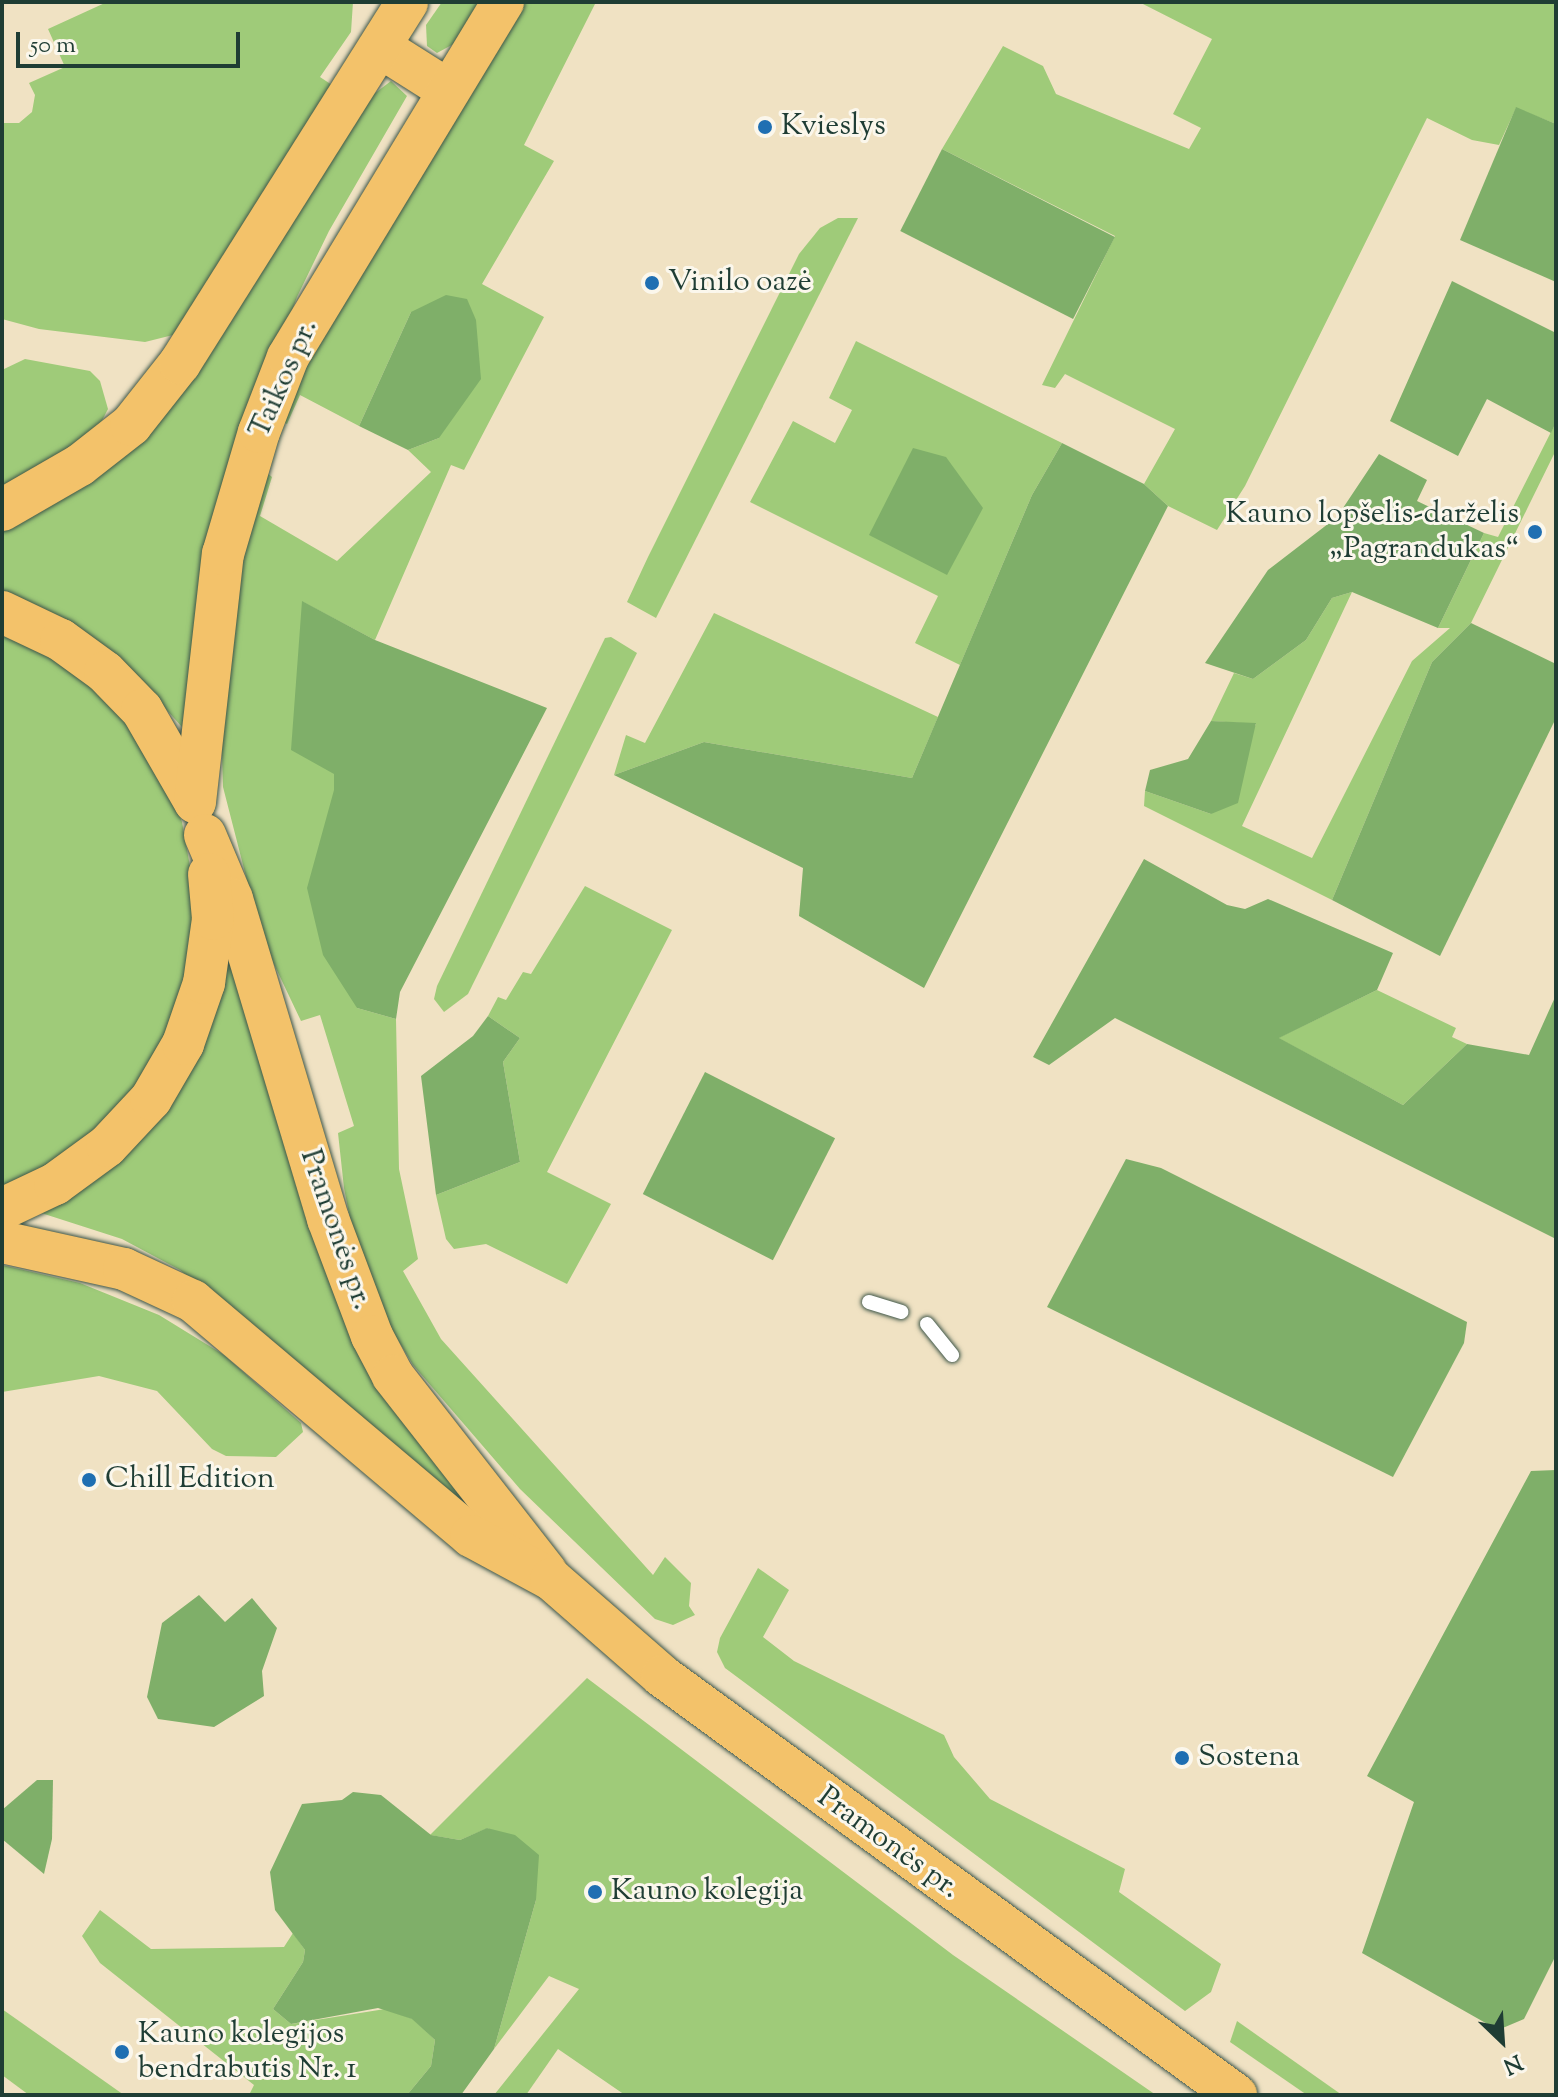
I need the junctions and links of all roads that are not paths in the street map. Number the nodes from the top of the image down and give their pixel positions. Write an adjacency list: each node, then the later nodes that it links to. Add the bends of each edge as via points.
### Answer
1 (407, 2): 3 (main road)
2 (503, 2): 4 (main road, Taikos pr.)
3 (380, 47): 4 (main road); 5 (main road, via 225,299 131,425 80,465)
4 (448, 90): 7 (main road, Taikos pr., via 288,357 259,432 223,554)
5 (2, 510)
6 (2, 612): 7 (main road, Pramonės pr., via 61,640 105,672 142,710 172,755)
7 (200, 818): 8 (main road, via 213,919 204,983 183,1044 151,1099 107,1146 55,1184); 14 (main road, Pramonės pr., via 232,899 328,1219 372,1336 393,1376)
8 (2, 1209)
9 (8, 1245): 14 (main road, Pramonės pr., via 124,1269 193,1301 471,1536)
10 (869, 1302): 11 (lane)
11 (901, 1312)
12 (927, 1324): 13 (lane)
13 (952, 1355)
14 (551, 1579): 15 (main road, Pramonės pr., via 674,1685)
15 (1236, 2095)

